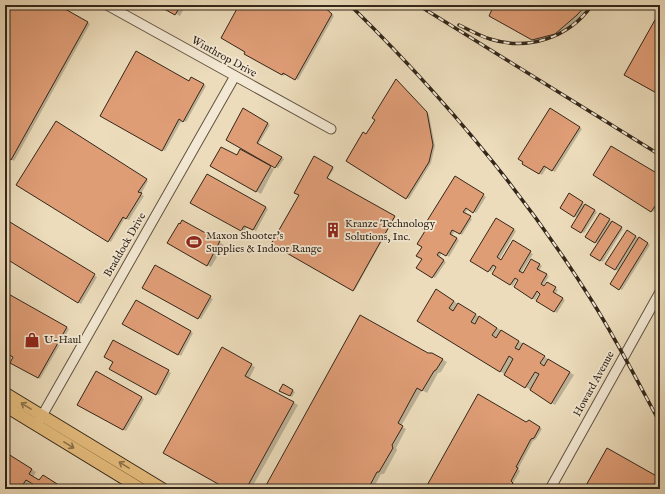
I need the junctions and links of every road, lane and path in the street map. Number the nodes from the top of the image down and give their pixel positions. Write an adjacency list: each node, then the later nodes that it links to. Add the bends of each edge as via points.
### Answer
1 (107, 5): 2 (street, Winthrop Drive)
2 (235, 76): 3 (street, Winthrop Drive); 7 (street, Braddock Drive)
3 (330, 129)
4 (660, 292): 11 (street, Howard Avenue)
5 (5, 393): 7 (main road, one-way to 5)
6 (5, 406): 7 (main road)
7 (39, 420): 8 (main road, one-way to 7); 9 (main road, one-way to 9)
8 (141, 475): 9 (street); 10 (main road)
9 (136, 488)
10 (163, 489)
11 (550, 489)

